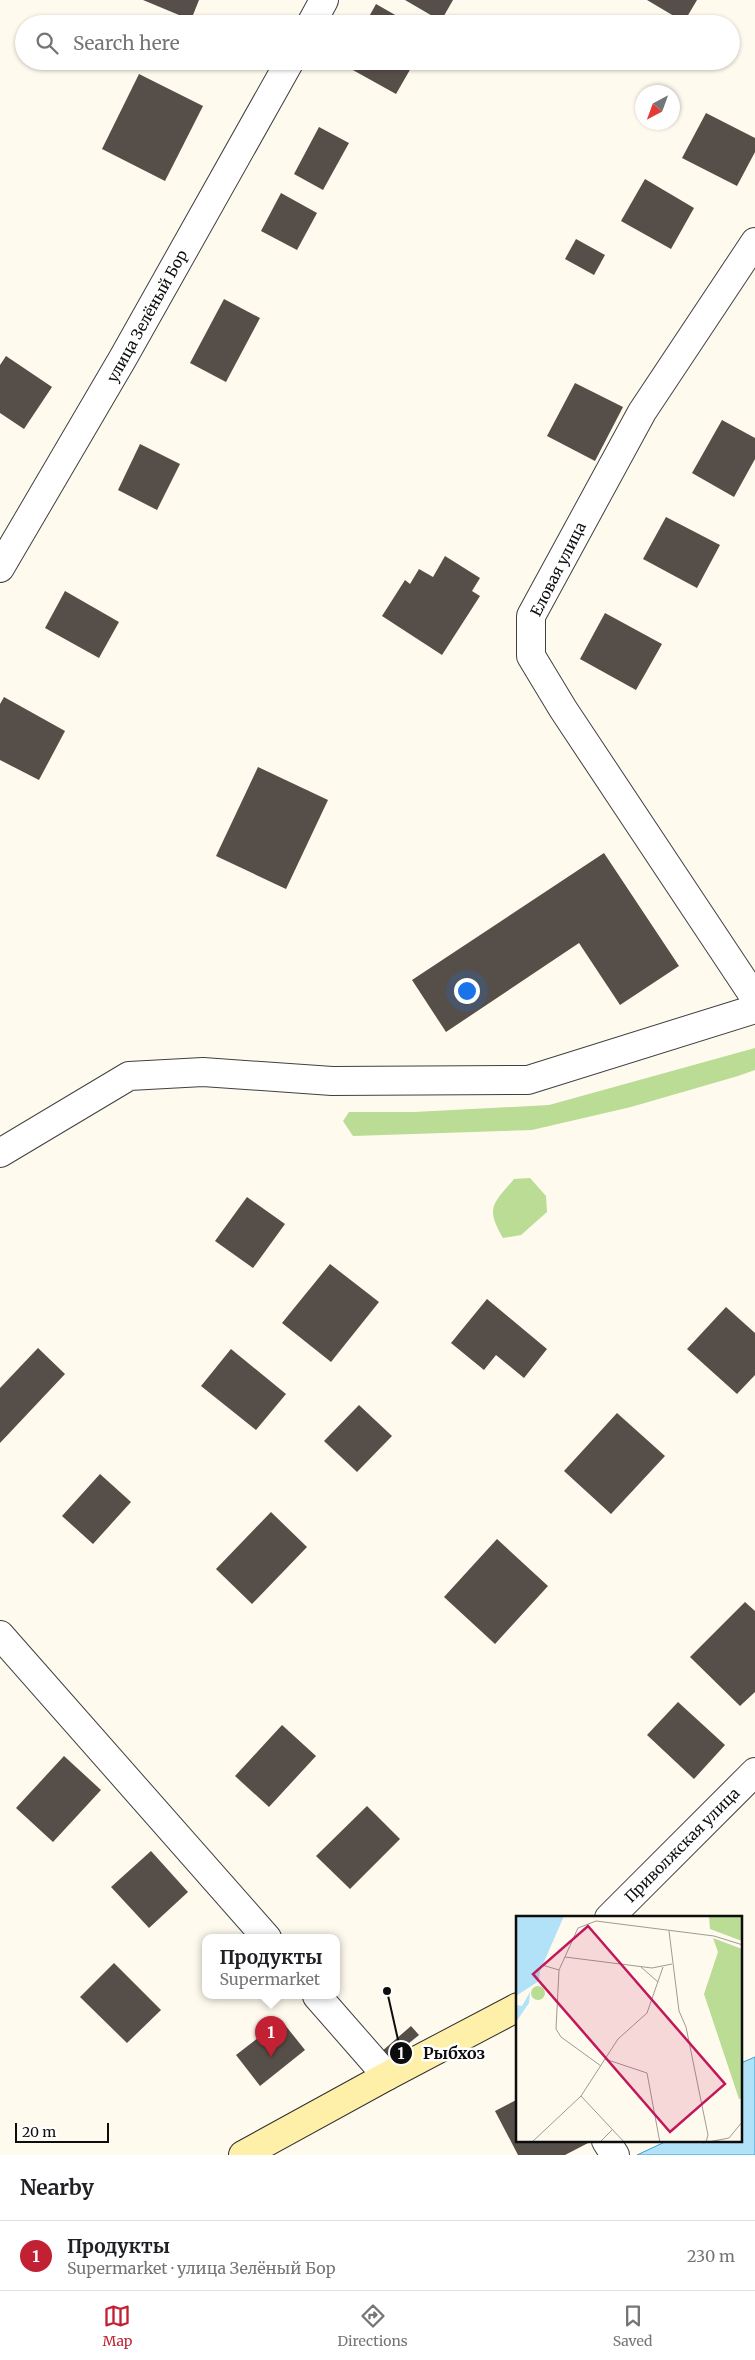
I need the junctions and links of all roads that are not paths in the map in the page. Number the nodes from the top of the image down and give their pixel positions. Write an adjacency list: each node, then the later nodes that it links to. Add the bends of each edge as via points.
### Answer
1 (324, 0): 2 (street)
2 (315, 15)
3 (285, 70): 5 (street, улица Зелёный Бор)
4 (755, 242): 6 (street, Еловая улица, via 642,412 531,616 531,656)
5 (0, 568)
6 (755, 998)
7 (755, 1009): 8 (street, via 528,1080 332,1081 203,1072 129,1076)
8 (0, 1153)
9 (0, 1634): 12 (street)
10 (755, 1772): 11 (street, Приволжская улица)
11 (611, 1916)
12 (263, 1934)
13 (320, 1999): 15 (street)
14 (516, 2008): 15 (street)
15 (387, 2076): 17 (street)
16 (607, 2142): 18 (street)
17 (243, 2155)
18 (615, 2155)

